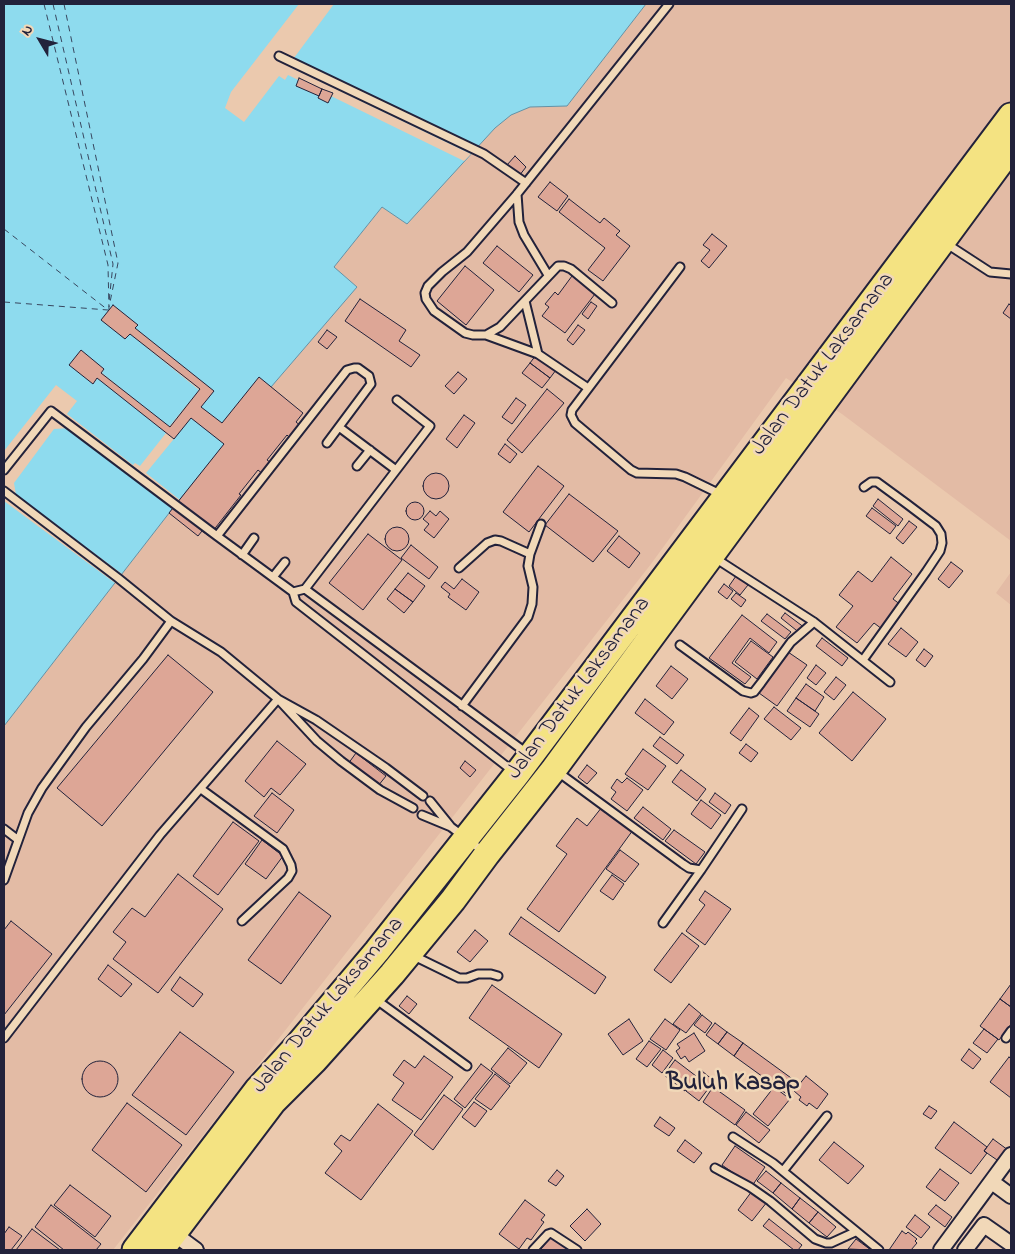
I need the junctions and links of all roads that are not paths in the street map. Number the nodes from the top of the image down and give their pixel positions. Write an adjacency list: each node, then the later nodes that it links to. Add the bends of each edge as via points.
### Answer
1 (669, 4): 5 (lane)
2 (279, 56): 5 (lane, via 484,154)
3 (1011, 116): 7 (highway, Jalan Datuk Laksamana)
4 (1011, 148): 7 (highway, Jalan Datuk Laksamana)
5 (526, 183): 6 (lane)
6 (517, 194): 10 (lane, via 519,222); 13 (lane, via 467,252 442,272 425,293 434,312 465,333)
7 (934, 236): 9 (lane, via 990,272); 25 (highway, Jalan Datuk Laksamana)
8 (680, 267): 15 (lane)
9 (1011, 274)
10 (548, 275): 11 (lane); 12 (lane, via 558,266 571,269)
11 (525, 300): 13 (lane, via 500,327); 14 (lane)
12 (612, 303)
13 (486, 335): 14 (lane)
14 (538, 354): 15 (lane)
15 (588, 388): 25 (lane, via 572,410 572,419 631,470 685,476)
16 (397, 400): 22 (lane, via 430,426)
17 (339, 427): 18 (lane); 19 (lane); 27 (lane, via 371,384 369,376 358,368 347,370)
18 (327, 443)
19 (370, 450): 20 (lane); 22 (lane)
20 (357, 466)
21 (4, 470): 27 (lane, via 51,411)
22 (396, 470): 35 (lane)
23 (864, 487): 40 (lane, via 876,482 907,504 936,526 942,543 940,551)
24 (4, 491): 37 (lane)
25 (735, 504): 31 (highway, Jalan Datuk Laksamana); 44 (highway, Jalan Datuk Laksamana)
26 (541, 524): 29 (lane)
27 (217, 536): 30 (lane)
28 (254, 538): 30 (lane)
29 (530, 554): 33 (lane, via 495,540 487,543); 43 (lane, via 528,566 533,587 528,617)
30 (242, 556): 34 (lane)
31 (711, 556): 38 (lane); 45 (highway, Jalan Datuk Laksamana)
32 (284, 562): 34 (lane)
33 (459, 568)
34 (273, 577): 36 (lane)
35 (305, 589): 36 (lane); 43 (lane)
36 (293, 592): 44 (lane, via 296,602)
37 (172, 621): 42 (lane, via 221,652); 54 (lane, via 86,727 42,788)
38 (814, 622): 39 (lane, via 791,642 751,693 743,691); 40 (lane)
39 (680, 646)
40 (863, 660): 41 (lane)
41 (890, 682)
42 (278, 699): 46 (lane); 47 (lane, via 316,720); 49 (lane, via 317,741 341,761 380,790)
43 (462, 706): 44 (lane)
44 (523, 765): 53 (highway, Jalan Datuk Laksamana)
45 (554, 769): 55 (highway, Jalan Datuk Laksamana); 56 (lane, via 683,864)
46 (201, 788): 58 (lane, via 283,849 292,865 288,878); 64 (lane, via 160,835)
47 (423, 796)
48 (430, 801): 53 (lane)
49 (413, 808)
50 (742, 809): 56 (lane)
51 (422, 814): 53 (lane)
52 (4, 828): 54 (lane)
53 (459, 833): 55 (lane); 67 (highway, Jalan Datuk Laksamana, via 377,952 297,1046)
54 (17, 838): 57 (lane)
55 (486, 854): 60 (highway, Jalan Datuk Laksamana)
56 (701, 870): 59 (lane)
57 (4, 880)
58 (242, 921)
59 (662, 923)
60 (409, 954): 61 (lane, via 458,978 478,974); 62 (highway, Jalan Datuk Laksamana)
61 (498, 976)
62 (372, 996): 66 (lane); 67 (highway, Jalan Datuk Laksamana, via 314,1061)
63 (1011, 1031): 65 (lane)
64 (4, 1038)
65 (1006, 1038)
66 (467, 1066)
67 (265, 1096): 76 (highway, Jalan Datuk Laksamana); 78 (highway, Jalan Datuk Laksamana)
68 (826, 1116): 72 (lane)
69 (732, 1137): 72 (lane)
70 (1011, 1155): 73 (street)
71 (715, 1168): 75 (lane, via 763,1196 815,1239 832,1243)
72 (783, 1171): 75 (lane)
73 (992, 1182): 74 (street); 83 (street)
74 (1011, 1196)
75 (855, 1232): 82 (lane)
76 (167, 1242): 79 (street)
77 (1011, 1244): 84 (street, via 984,1225)
78 (135, 1250)
79 (196, 1250)
80 (533, 1250): 81 (lane, via 551,1233)
81 (577, 1250)
82 (879, 1250)
83 (941, 1250)
84 (965, 1250)

